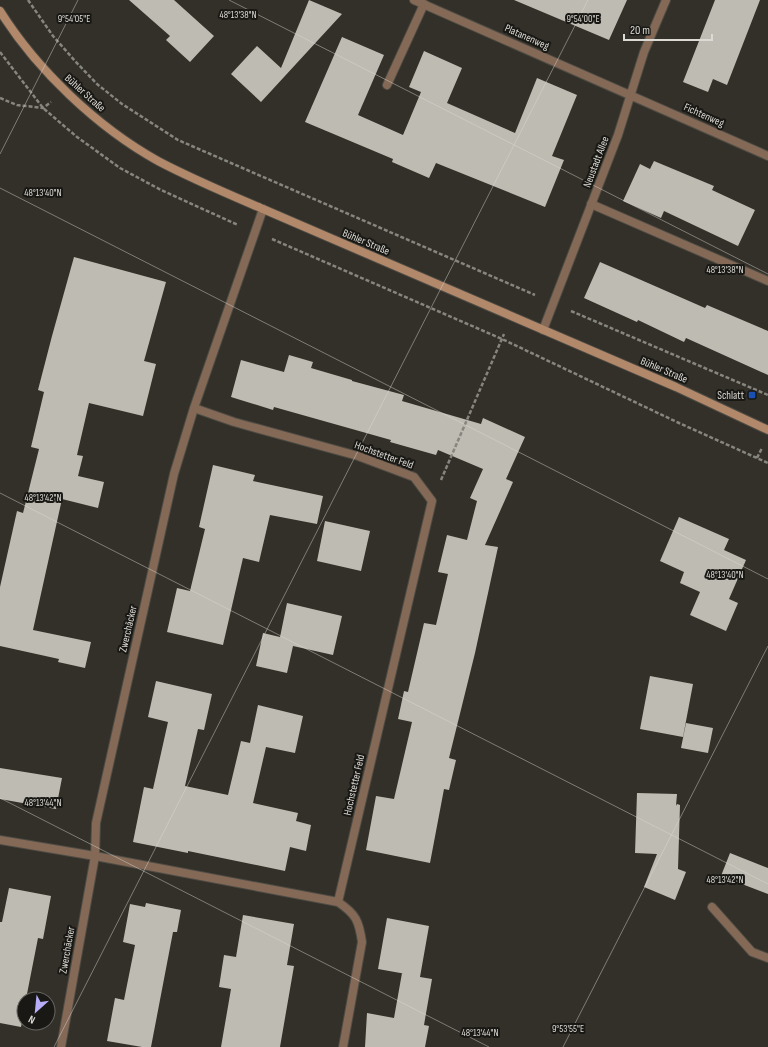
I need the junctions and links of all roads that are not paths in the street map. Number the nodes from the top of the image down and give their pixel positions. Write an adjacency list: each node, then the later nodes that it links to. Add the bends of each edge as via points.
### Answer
1 (414, 0): 3 (street, Platanenweg)
2 (666, 0): 6 (street, Neustadt Allee)
3 (424, 4): 5 (street); 6 (street, Platanenweg)
4 (0, 11): 9 (street, Bühler Straße, via 27,48 90,114 157,160)
5 (386, 85)
6 (630, 94): 7 (street, Fichtenweg); 8 (street, Neustadt Allee, via 618,135)
7 (768, 156)
8 (591, 204): 10 (street); 11 (street, Neustadt Allee)
9 (263, 209): 11 (street, Bühler Straße); 12 (street)
10 (768, 281)
11 (543, 330): 13 (street, Bühler Straße)
12 (194, 408): 15 (street, Zwerchäcker, via 170,490 96,823); 16 (street, Hochstetter Feld, via 234,422 358,456 414,477 432,501)
13 (768, 430)
14 (0, 840): 15 (street)
15 (95, 856): 16 (street); 19 (street, Zwerchäcker)
16 (338, 902): 20 (street, via 350,910 360,925 362,942)
17 (712, 907): 18 (street, via 752,952)
18 (768, 958)
19 (61, 1047)
20 (343, 1047)

